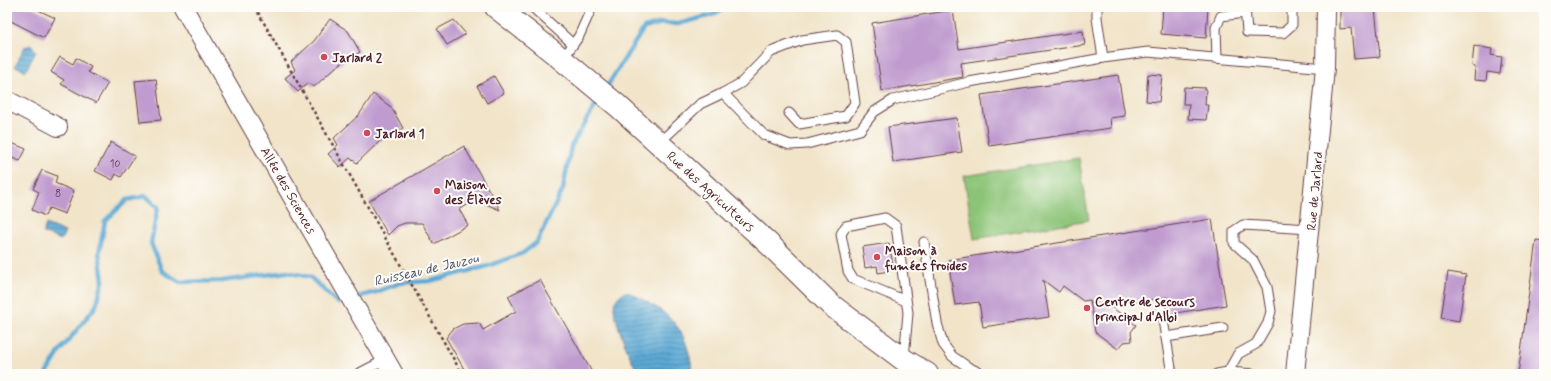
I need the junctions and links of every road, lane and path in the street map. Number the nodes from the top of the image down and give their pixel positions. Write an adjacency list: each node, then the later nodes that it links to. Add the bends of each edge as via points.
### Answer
1 (184, 7): 26 (street, Allée des Sciences)
2 (255, 7): 29 (path)
3 (496, 7): 10 (street, Rue des Agriculteurs)
4 (532, 7): 10 (lane)
5 (592, 7): 10 (lane)
6 (1097, 7): 11 (lane)
7 (1290, 7): 9 (lane, via 1292,25 1283,34 1247,32)
8 (1326, 7): 13 (street, Rue de Jarlard)
9 (1245, 10): 12 (lane, via 1221,16 1216,28)
10 (568, 52): 18 (street, Rue des Agriculteurs, via 592,84)
11 (1103, 58): 12 (lane, via 1148,52); 14 (lane, via 969,82 893,100 874,112 860,130 807,144 790,145 764,135)
12 (1217, 58): 13 (lane)
13 (1325, 68): 19 (street, Rue de Jarlard)
14 (723, 93): 16 (lane, via 741,82 771,52 802,40 837,35 846,42 855,103 846,116 799,124); 18 (lane, via 700,104)
15 (7, 100): 17 (street)
16 (789, 113)
17 (58, 128)
18 (659, 143): 25 (street, Rue des Agriculteurs, via 770,244 831,305)
19 (1310, 229): 27 (lane, via 1244,225 1234,231 1234,243 1252,260 1267,287 1271,310 1268,323 1256,344 1238,354); 35 (street, Rue de Jarlard)
20 (924, 242): 31 (lane, via 937,323 943,344 952,356)
21 (906, 301): 21 (lane, via 896,226 885,218 846,226 841,234 848,271 853,279); 25 (lane, via 908,313)
22 (1161, 308): 24 (lane)
23 (1222, 328): 24 (lane)
24 (1166, 337): 32 (lane)
25 (904, 360): 30 (street, Rue des Agriculteurs)
26 (390, 367): 28 (lane)
27 (1228, 372): 33 (lane); 34 (lane)
28 (358, 374)
29 (462, 374)
30 (927, 374)
31 (982, 374)
32 (1172, 374)
33 (1217, 374)
34 (1254, 374)
35 (1295, 374)

